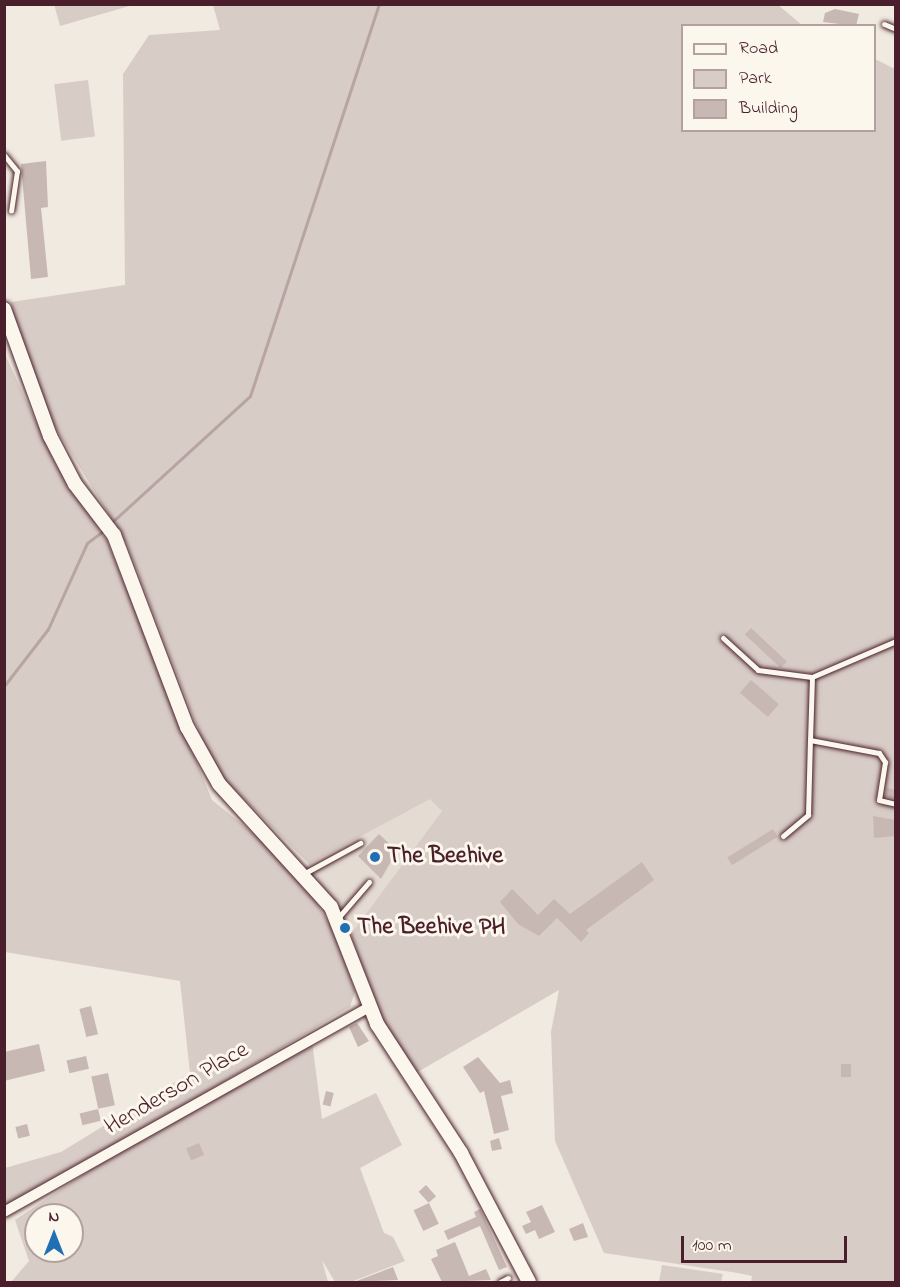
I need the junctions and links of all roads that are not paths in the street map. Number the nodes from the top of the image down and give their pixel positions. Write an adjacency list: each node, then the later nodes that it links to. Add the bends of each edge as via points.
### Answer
1 (884, 24): 2 (lane)
2 (896, 29)
3 (4, 155): 4 (lane, via 16,171)
4 (11, 210)
5 (4, 309): 6 (street)
6 (7, 331): 14 (street, via 50,436 75,484 114,535 187,727 219,783)
7 (723, 638): 9 (lane, via 758,670)
8 (896, 641): 9 (lane)
9 (812, 677): 10 (lane)
10 (810, 740): 11 (lane, via 879,753 885,762 879,800); 12 (lane, via 808,815)
11 (896, 804)
12 (783, 836)
13 (360, 843): 14 (lane)
14 (305, 873): 16 (street)
15 (369, 882): 16 (lane)
16 (337, 919): 17 (street)
17 (369, 1007): 18 (street, Henderson Place, via 339,1019); 21 (street, via 461,1153)
18 (7, 1212)
19 (508, 1278): 20 (lane)
20 (500, 1282)
21 (529, 1282)

